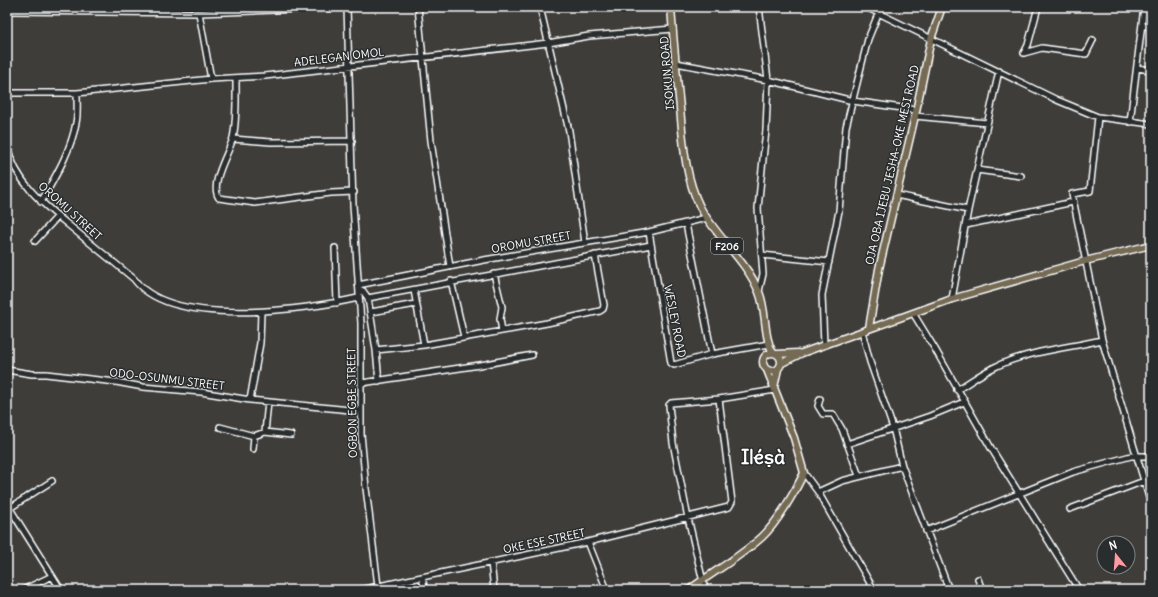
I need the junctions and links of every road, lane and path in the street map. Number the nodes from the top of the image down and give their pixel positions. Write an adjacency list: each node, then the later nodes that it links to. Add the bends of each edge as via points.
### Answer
1 (356, 7): 11 (street)
2 (418, 7): 22 (street)
3 (540, 7): 21 (street)
4 (671, 7): 18 (main road, ISOKUN ROAD / F206)
5 (759, 7): 30 (street)
6 (866, 7): 15 (street)
7 (881, 7): 15 (street)
8 (942, 7): 19 (main road, OJA OBA IJEBU JESHA-OKE MESI ROAD)
9 (1038, 7): 20 (street, via 1024,53 1042,48 1086,54)
10 (1144, 7): 16 (street)
11 (347, 8): 12 (street); 24 (street)
12 (245, 9): 14 (street)
13 (7, 11): 14 (street)
14 (198, 13): 28 (street)
15 (878, 14): 19 (street); 33 (street, via 868,39)
16 (1143, 26): 17 (street); 25 (street)
17 (1151, 26)
18 (673, 29): 21 (street, ADELEGAN OMOL, via 589,36); 23 (main road, ISOKUN ROAD / F206)
19 (931, 38): 27 (street); 34 (main road, OJA OBA IJEBU JESHA-OKE MESI ROAD)
20 (1093, 40)
21 (548, 43): 22 (street, ADELEGAN OMOL); 56 (street, via 569,131)
22 (424, 57): 24 (street, ADELEGAN OMOL); 64 (street, via 435,172)
23 (676, 63): 30 (street); 51 (main road, ISOKUN ROAD / F206, via 684,148 691,185)
24 (347, 66): 29 (street, ADELEGAN OMOL); 40 (street)
25 (1137, 68): 26 (street); 36 (street)
26 (1151, 70)
27 (999, 72): 35 (street, via 1057,100); 37 (street)
28 (211, 79): 29 (street, ADELEGAN OMOL); 32 (street, ADELEGAN OMOL)
29 (236, 79): 39 (street)
30 (768, 80): 33 (street); 61 (street, via 758,208)
31 (7, 93): 32 (street, ADELEGAN OMOL)
32 (77, 93): 47 (street, via 74,131 61,166)
33 (853, 101): 34 (street); 63 (street, via 846,127 839,211)
34 (916, 113): 37 (street); 46 (main road, OJA OBA IJEBU JESHA-OKE MESI ROAD)
35 (1098, 116): 36 (street); 48 (street, via 1090,192 1072,194)
36 (1130, 122): 38 (street)
37 (986, 123): 43 (street)
38 (1151, 124)
39 (233, 139): 40 (street, via 271,142); 45 (street, via 221,169 216,191 219,198 255,203)
40 (352, 141): 45 (street)
41 (7, 146): 42 (street, OROMU STREET)
42 (8, 154): 47 (street, OROMU STREET, via 22,180)
43 (977, 170): 44 (street); 49 (street)
44 (1021, 176)
45 (354, 192): 67 (street, OGBON EGBE STREET)
46 (896, 195): 49 (street); 78 (main road, OJA OBA IJEBU JESHA-OKE MESI ROAD, via 878,269)
47 (41, 202): 50 (street, OROMU STREET)
48 (1073, 202): 53 (street); 62 (street)
49 (968, 210): 53 (street)
50 (58, 216): 55 (street); 75 (street, OROMU STREET, via 134,279 140,288 170,303 181,307)
51 (706, 218): 52 (street, OROMU STREET); 69 (main road, F206)
52 (686, 224): 54 (street, OROMU STREET); 88 (street)
53 (966, 225): 72 (street)
54 (649, 232): 56 (street, OROMU STREET); 57 (street, WESLEY ROAD)
55 (36, 241)
56 (585, 243): 64 (street, OROMU STREET)
57 (652, 245): 60 (street); 88 (street, WESLEY ROAD, via 652,260 663,308 671,363 674,365)
58 (1151, 245): 62 (main road)
59 (335, 248): 73 (street)
60 (595, 254): 65 (street); 79 (street, via 603,310 575,318)
61 (762, 256): 63 (street); 69 (street, via 763,274)
62 (1085, 261): 72 (main road); 82 (street)
63 (829, 262): 85 (street, via 822,295)
64 (450, 267): 67 (street, OROMU STREET)
65 (494, 274): 66 (street); 79 (street, via 502,307)
66 (451, 281): 68 (street); 81 (street)
67 (359, 287): 70 (street, OGBON EGBE STREET); 71 (street)
68 (414, 290): 71 (street); 74 (street)
69 (758, 291): 83 (main road, F206, via 766,315)
70 (358, 298): 73 (street); 97 (street, OGBON EGBE STREET)
71 (368, 298): 76 (street)
72 (952, 299): 77 (main road)
73 (337, 303): 75 (street)
74 (416, 304): 76 (street); 84 (street)
75 (262, 312): 102 (street, via 260,343)
76 (371, 312): 86 (street)
77 (912, 313): 78 (main road); 99 (street)
78 (869, 328): 80 (main road)
79 (502, 331): 81 (street)
80 (862, 331): 85 (main road); 107 (street)
81 (464, 337): 84 (street)
82 (1102, 340): 99 (street, via 1049,350 1007,362 986,371); 114 (street)
83 (769, 344): 88 (street, WESLEY ROAD); 89 (main road, F206); 91 (main road, F206)
84 (424, 345): 86 (street)
85 (824, 345): 87 (main road)
86 (376, 350): 96 (street)
87 (802, 352): 89 (main road); 92 (main road)
88 (712, 354)
89 (775, 354): 91 (main road); 92 (main road, F206)
90 (532, 355): 96 (street)
91 (765, 357): 94 (main road, F206, via 763,363)
92 (782, 363): 95 (main road)
93 (7, 370): 102 (street, ODO-OSUNMU STREET)
94 (767, 370): 95 (main road); 98 (main road, F206)
95 (778, 370): 98 (main road)
96 (379, 381): 97 (street)
97 (362, 383): 105 (street, OGBON EGBE STREET)
98 (775, 389): 100 (street); 116 (main road, F206)
99 (957, 390): 104 (street)
100 (719, 398): 125 (street, OKE ESE STREET, via 732,502 731,505); 125 (street, via 671,403 668,407)
101 (820, 399): 111 (street, via 818,406 823,414 833,414 836,417)
102 (250, 400): 103 (street, ODO-OSUNMU STREET)
103 (268, 402): 105 (street, ODO-OSUNMU STREET); 108 (street)
104 (964, 402): 107 (street); 121 (street)
105 (360, 411): 133 (street, OGBON EGBE STREET)
106 (220, 426): 110 (street)
107 (893, 428): 111 (street); 115 (street)
108 (265, 432): 109 (street); 110 (street)
109 (290, 435)
110 (254, 436): 112 (street)
111 (847, 444): 117 (street)
112 (253, 450)
113 (1151, 456): 114 (street)
114 (1136, 457): 119 (street); 121 (street, via 1131,456 1073,472)
115 (902, 466): 117 (street); 126 (street)
116 (804, 473): 120 (street); 132 (main road, via 774,523 762,537 738,557)
117 (859, 476): 120 (street)
118 (52, 481): 123 (street)
119 (1144, 481): 122 (street); 124 (street)
120 (818, 492): 142 (street)
121 (1019, 492): 126 (street); 145 (street)
122 (1151, 504)
123 (9, 506): 129 (street)
124 (1070, 509)
125 (688, 518): 127 (street, OKE ESE STREET); 132 (street)
126 (926, 531): 143 (street)
127 (588, 542): 128 (street, OKE ESE STREET); 139 (street)
128 (491, 562): 130 (street, OKE ESE STREET); 138 (street)
129 (52, 576): 134 (street); 135 (street)
130 (422, 578): 133 (street, OKE ESE STREET); 137 (street)
131 (978, 579): 144 (street)
132 (702, 580): 140 (main road); 141 (street)
133 (378, 586): 136 (street, OKE ESE STREET)
134 (23, 590)
135 (61, 590)
136 (360, 590)
137 (425, 590)
138 (494, 590)
139 (607, 590)
140 (690, 590)
141 (706, 590)
142 (874, 590)
143 (949, 590)
144 (982, 590)
145 (1079, 590)

